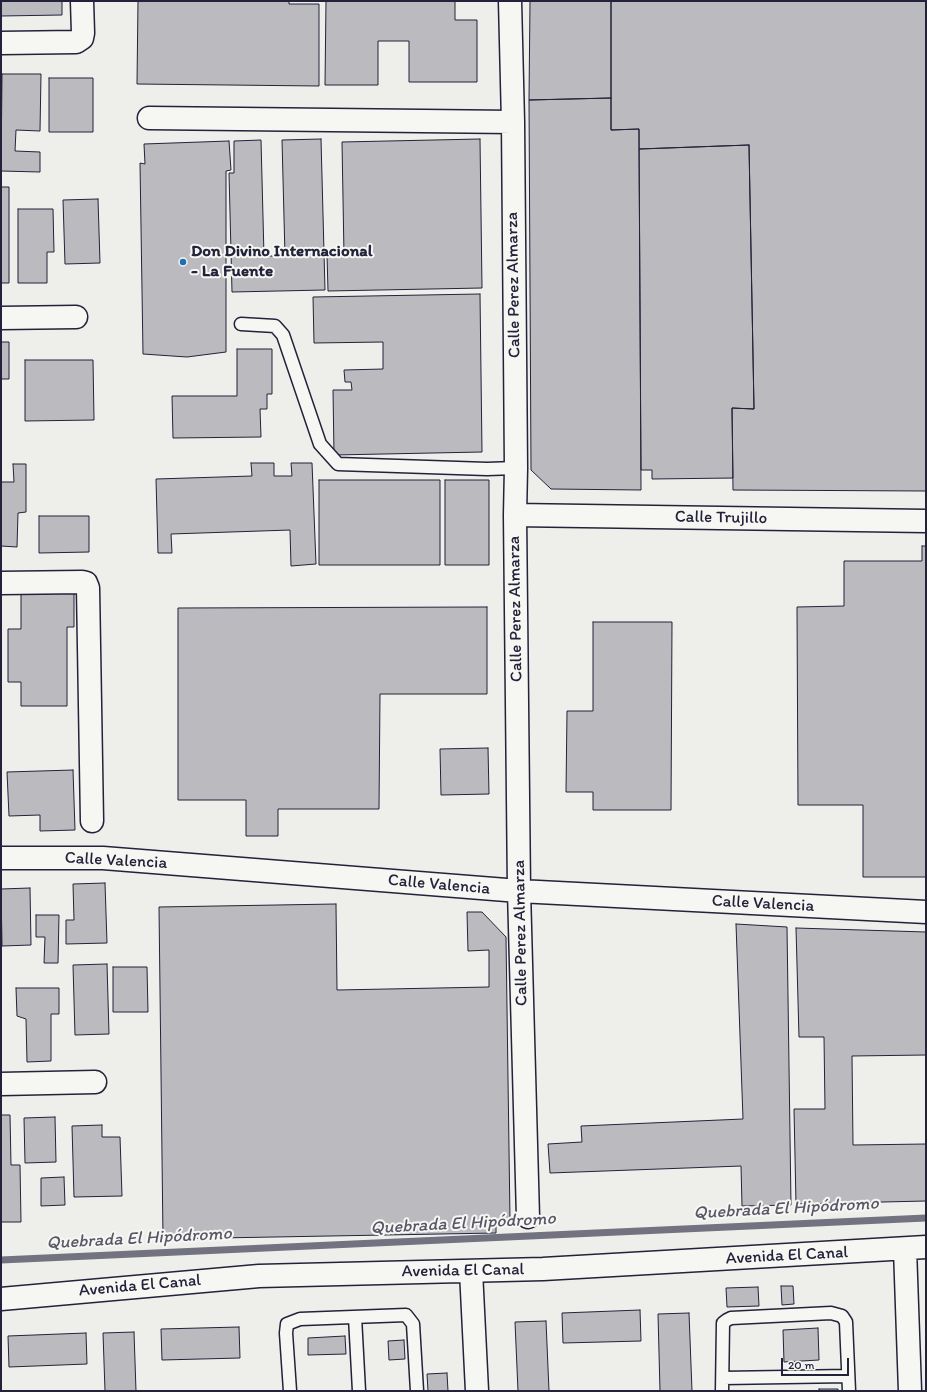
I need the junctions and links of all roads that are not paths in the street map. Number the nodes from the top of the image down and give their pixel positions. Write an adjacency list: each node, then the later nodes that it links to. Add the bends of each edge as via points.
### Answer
1 (82, 1): 3 (street, via 83,33 82,38 76,42)
2 (510, 1): 5 (street, Calle Perez Almarza)
3 (1, 43)
4 (150, 118): 5 (street)
5 (513, 122): 9 (street, Calle Perez Almarza)
6 (76, 317): 7 (street)
7 (1, 318)
8 (241, 324): 9 (lane, via 275,326 283,335 320,444 338,464)
9 (516, 468): 10 (street, Calle Perez Almarza)
10 (515, 514): 11 (street, Calle Trujillo); 15 (street, Calle Perez Almarza)
11 (926, 521)
12 (1, 583): 13 (street, via 82,582 86,583 88,588)
13 (92, 821)
14 (1, 858): 15 (street, Calle Valencia, via 103,858)
15 (520, 891): 16 (street, Calle Valencia); 19 (street, Calle Perez Almarza)
16 (926, 912)
17 (95, 1082): 18 (street)
18 (1, 1084)
19 (528, 1217)
20 (916, 1248): 21 (street, Avenida El Canal, via 543,1270); 32 (street)
21 (471, 1271): 22 (street, Avenida El Canal, via 259,1276); 29 (street)
22 (1, 1299)
23 (355, 1317): 26 (lane, via 300,1319 288,1324 286,1333); 27 (lane); 28 (lane, via 406,1315 413,1324)
24 (848, 1376): 25 (lane); 25 (lane, via 846,1322 842,1316 831,1313 727,1320 723,1323); 31 (lane)
25 (722, 1378): 30 (lane)
26 (290, 1391)
27 (360, 1391)
28 (417, 1391)
29 (477, 1391)
30 (722, 1391)
31 (849, 1391)
32 (910, 1391)

